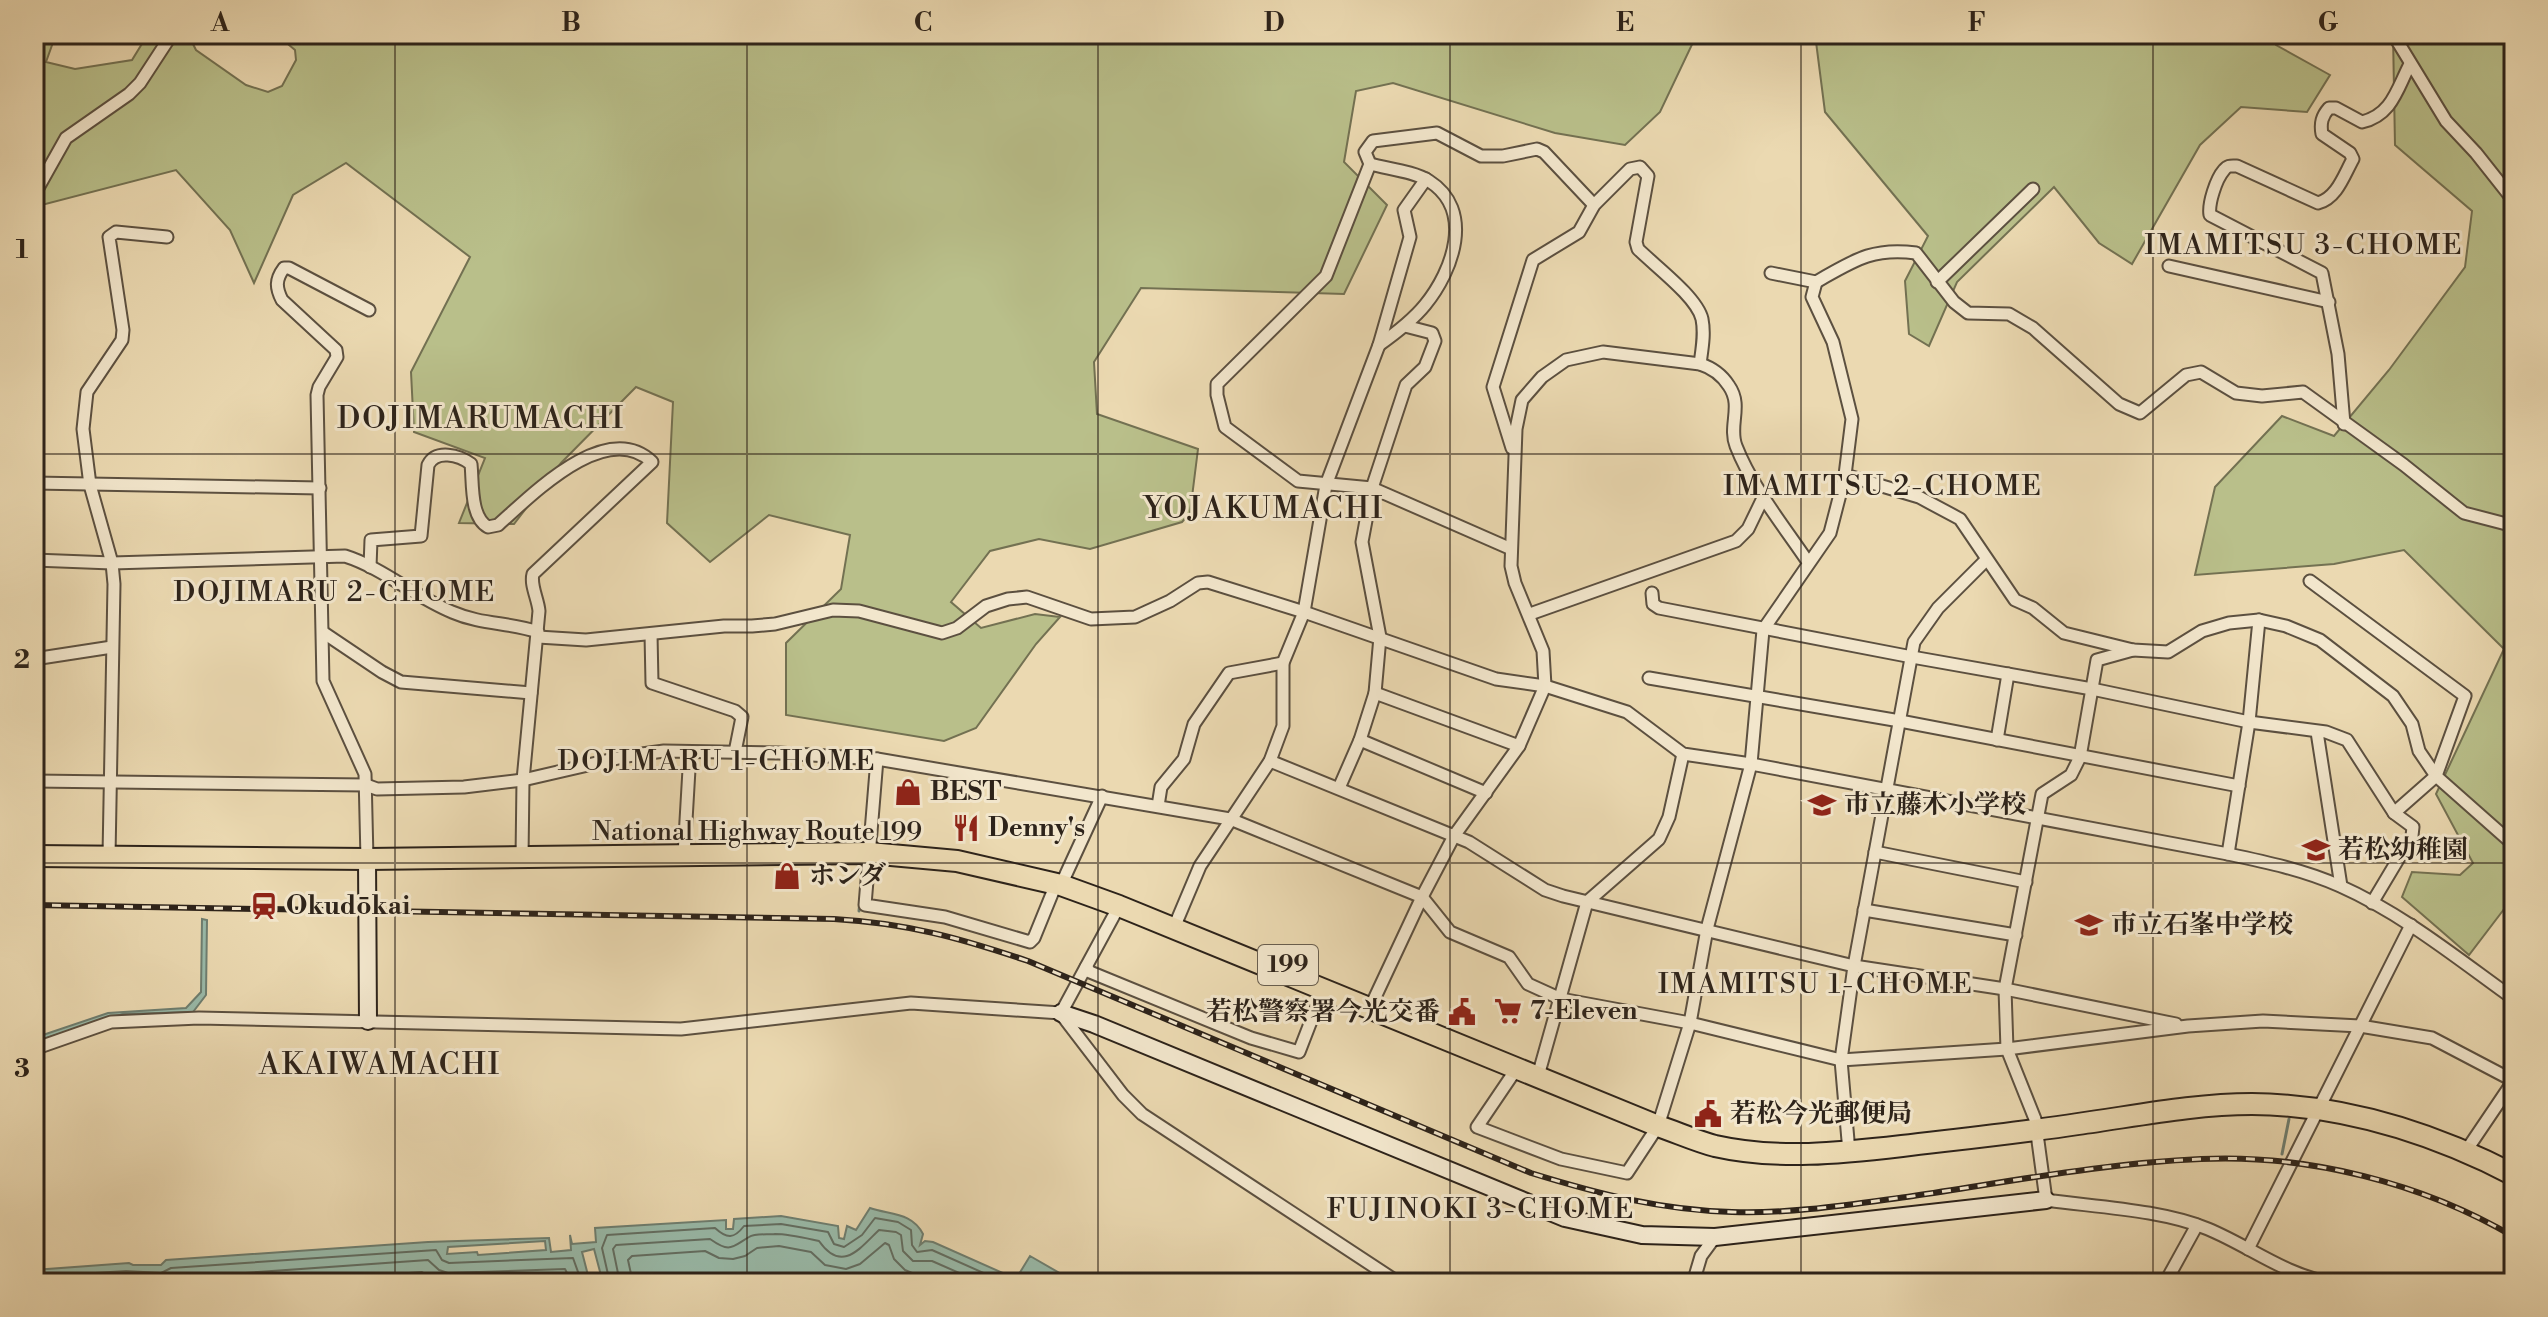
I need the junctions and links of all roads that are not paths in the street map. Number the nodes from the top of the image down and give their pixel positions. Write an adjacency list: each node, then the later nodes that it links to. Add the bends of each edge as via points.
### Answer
1 (172, 34): 7 (street, via 129,94 66,138)
2 (2393, 34): 3 (street)
3 (2410, 64): 8 (street, via 2446,121); 15 (street, via 2386,111 2374,119 2362,122 2336,108 2323,114 2322,134 2353,159 2326,201 2318,203 2237,166 2223,171 2209,207 2210,215 2322,273)
4 (1370, 164): 5 (street); 9 (street, via 1365,152 1373,141 1437,133 1481,156 1537,149); 25 (street, via 1326,276 1217,384 1231,434 1298,481)
5 (1426, 179): 17 (street, via 1441,190 1457,218 1454,245 1438,288); 18 (street, via 1404,210 1410,237)
6 (2033, 189): 14 (street)
7 (34, 195)
8 (2514, 201)
9 (1594, 205): 19 (street, via 1630,169 1646,171 1636,242 1701,315); 21 (street, via 1579,232 1533,260 1514,317 1493,387)
10 (167, 237): 24 (street, via 116,232 109,237 123,330 122,340 87,392 83,429)
11 (2169, 266): 15 (street)
12 (1771, 273): 13 (street)
13 (1816, 282): 14 (street, via 1859,258 1891,250 1916,253); 22 (street, via 1812,297 1833,342 1852,419)
14 (1937, 282): 20 (street, via 1968,313 2009,314 2033,328 2119,404 2140,413 2186,375 2201,372 2236,393 2303,392)
15 (2329, 302): 20 (street)
16 (369, 310): 26 (street, via 289,268 277,277 282,300 336,350 317,395)
17 (1405, 326): 18 (street); 27 (street, via 1432,333 1435,341 1425,367 1406,385)
18 (1379, 345): 25 (street)
19 (1700, 364): 21 (street, via 1603,352 1566,360 1522,400); 28 (street, via 1712,368 1737,401 1734,443)
20 (2344, 424): 29 (street, via 2464,513)
21 (1514, 456): 30 (street)
22 (1845, 475): 33 (street, via 1949,511); 34 (street, via 1830,533)
23 (34, 483): 24 (street)
24 (90, 485): 26 (street); 35 (street)
25 (1326, 485): 27 (street); 39 (street)
26 (320, 488): 31 (street)
27 (1372, 488): 30 (street); 46 (street, via 1362,542)
28 (1764, 496): 34 (street); 40 (street, via 1736,541)
29 (2514, 526)
30 (1509, 548): 40 (street, via 1515,583)
31 (322, 556): 35 (street); 36 (street, via 345,556); 43 (street)
32 (34, 560): 35 (street)
33 (1986, 560): 48 (street, via 2015,600 2064,633); 49 (street, via 1930,617 1914,642)
34 (1808, 562): 42 (street)
35 (112, 563): 47 (street)
36 (370, 567): 44 (street, via 447,610); 44 (street, via 371,540 421,536 428,465 437,455 471,464 475,508 488,527 498,525 578,460 622,450 643,455 652,462 533,574)
37 (2310, 581): 72 (street, via 2465,696)
38 (1652, 593): 42 (street, via 1659,608)
39 (1304, 612): 45 (street, via 1202,581 1135,617 1091,619 1027,597 986,606 942,633 859,611 833,610 775,624); 46 (street); 51 (street)
40 (1530, 614): 54 (street, via 1543,651)
41 (2259, 620): 48 (street, via 2202,631 2168,652); 60 (street); 72 (street, via 2320,640 2393,696)
42 (1763, 630): 49 (street); 58 (street)
43 (324, 633): 56 (street, via 401,682); 76 (street, via 323,681)
44 (538, 634): 45 (street, via 586,640); 56 (street)
45 (651, 634): 66 (street, via 652,683 735,711 742,717)
46 (1380, 637): 54 (street, via 1496,679); 57 (street)
47 (112, 647): 50 (street); 75 (street)
48 (2133, 650): 55 (street, via 2097,660)
49 (1912, 657): 52 (street); 59 (street)
50 (34, 659)
51 (1283, 663): 70 (street, via 1283,726); 82 (street, via 1229,673 1194,724 1184,759 1161,787)
52 (2008, 674): 55 (street); 63 (street)
53 (1649, 678): 58 (street)
54 (1545, 686): 64 (street); 67 (street, via 1627,712)
55 (2092, 689): 60 (street); 68 (street)
56 (531, 693): 73 (street)
57 (1375, 693): 62 (street); 64 (street)
58 (1756, 697): 59 (street); 71 (street)
59 (1900, 721): 63 (street); 79 (street)
60 (2249, 722): 61 (street); 77 (street)
61 (2317, 732): 83 (street, via 2347,740); 99 (street)
62 (1360, 740): 78 (street); 80 (street)
63 (1997, 740): 68 (street)
64 (1519, 746): 80 (street)
65 (690, 752): 66 (street); 73 (street, via 627,756); 90 (street)
66 (735, 752): 69 (street)
67 (1683, 754): 71 (street); 101 (street, via 1659,839)
68 (2080, 757): 77 (street); 85 (street, via 2071,775 2042,794)
69 (877, 759): 81 (street); 89 (street)
70 (1270, 761): 78 (street); 84 (street)
71 (1751, 764): 79 (street); 107 (street)
72 (2436, 776): 83 (street); 87 (street)
73 (523, 780): 76 (street, via 464,787); 94 (street)
74 (34, 781): 75 (street)
75 (110, 783): 76 (street); 91 (street)
76 (366, 785): 93 (street)
77 (2239, 786): 95 (street)
78 (1339, 788): 86 (street)
79 (1887, 789): 85 (street); 92 (street)
80 (1486, 793): 86 (street)
81 (1102, 796): 82 (street); 97 (street)
82 (1158, 806): 84 (street)
83 (2394, 813): 102 (street, via 2413,827 2412,836)
84 (1230, 819): 100 (street); 105 (street, via 1200,866)
85 (2039, 819): 95 (street); 98 (street)
86 (1454, 836): 100 (street); 101 (street, via 1545,890)
87 (2514, 845)
88 (34, 846): 91 (highway, National Highway Route 199 / 199)
89 (870, 848): 90 (highway, National Highway Route 199 / 199); 97 (highway, National Highway Route 199 / 199); 97 (street, via 865,905 945,917 1030,942)
90 (684, 850): 94 (highway, National Highway Route 199 / 199)
91 (109, 851): 93 (highway, National Highway Route 199 / 199); 96 (highway, National Highway Route 199 / 199)
92 (1875, 852): 98 (street); 104 (street)
93 (367, 853): 94 (highway, National Highway Route 199 / 199); 117 (street)
94 (522, 853)
95 (2228, 854): 99 (street, via 2293,868)
96 (34, 856)
97 (1061, 882): 103 (highway, National Highway Route 199 / 199); 105 (highway, National Highway Route 199 / 199)
98 (2026, 882): 108 (street)
99 (2341, 886): 102 (street)
100 (1422, 897): 113 (street, via 1450,932 1509,957 1528,984); 115 (street)
101 (1587, 902): 107 (street); 113 (street)
102 (2372, 903): 106 (street)
103 (1119, 906): 105 (highway, National Highway Route 199 / 199); 110 (street)
104 (1864, 910): 108 (street); 109 (street)
105 (1175, 925): 112 (highway, National Highway Route 199 / 199); 115 (highway, National Highway Route 199 / 199)
106 (2411, 925): 114 (street); 120 (street)
107 (1707, 929): 109 (street); 118 (street)
108 (2016, 935): 111 (street)
109 (1854, 966): 111 (street); 123 (street)
110 (1086, 967): 112 (street, via 1251,1038 1299,1052); 116 (street)
111 (2005, 989): 119 (street); 122 (street)
112 (1323, 990): 115 (highway, National Highway Route 199 / 199)
113 (1561, 999): 118 (street); 125 (street)
114 (2514, 999)
115 (1372, 1004): 124 (highway, National Highway Route 199 / 199); 125 (highway, National Highway Route 199 / 199)
116 (1061, 1013): 117 (street, via 911,1003 681,1029); 136 (street, via 1565,1218 1642,1235); 138 (street, via 1142,1114)
117 (368, 1021): 121 (street, via 111,1022)
118 (1690, 1023): 123 (street); 128 (street)
119 (2188, 1026): 120 (street, via 2263,1021); 122 (street)
120 (2360, 1026): 126 (street, via 2432,1038); 127 (street)
121 (34, 1049)
122 (2007, 1049): 123 (street); 129 (street)
123 (1841, 1060): 130 (street)
124 (1517, 1068): 125 (highway, National Highway Route 199 / 199); 128 (street, via 1477,1127 1561,1159 1627,1173)
125 (1539, 1071): 128 (highway, National Highway Route 199 / 199)
126 (2514, 1081): 131 (street)
127 (2319, 1105): 129 (highway, National Highway Route 199 / 199, via 2205,1106); 131 (highway, National Highway Route 199 / 199); 137 (street)
128 (1659, 1121): 130 (highway, National Highway Route 199 / 199, via 1714,1145 1749,1151 1811,1155)
129 (2035, 1125): 130 (highway, National Highway Route 199 / 199); 134 (street)
130 (1848, 1146)
131 (2469, 1146): 132 (highway, National Highway Route 199 / 199); 133 (highway, National Highway Route 199 / 199)
132 (2514, 1164)
133 (2514, 1175)
134 (2046, 1200): 135 (street); 136 (street)
135 (2197, 1225): 137 (street); 140 (street)
136 (1715, 1237): 139 (street, via 1701,1256)
137 (2248, 1249): 141 (street, via 2285,1270)
138 (1399, 1283)
139 (1693, 1283)
140 (2165, 1283)
141 (2328, 1283)

